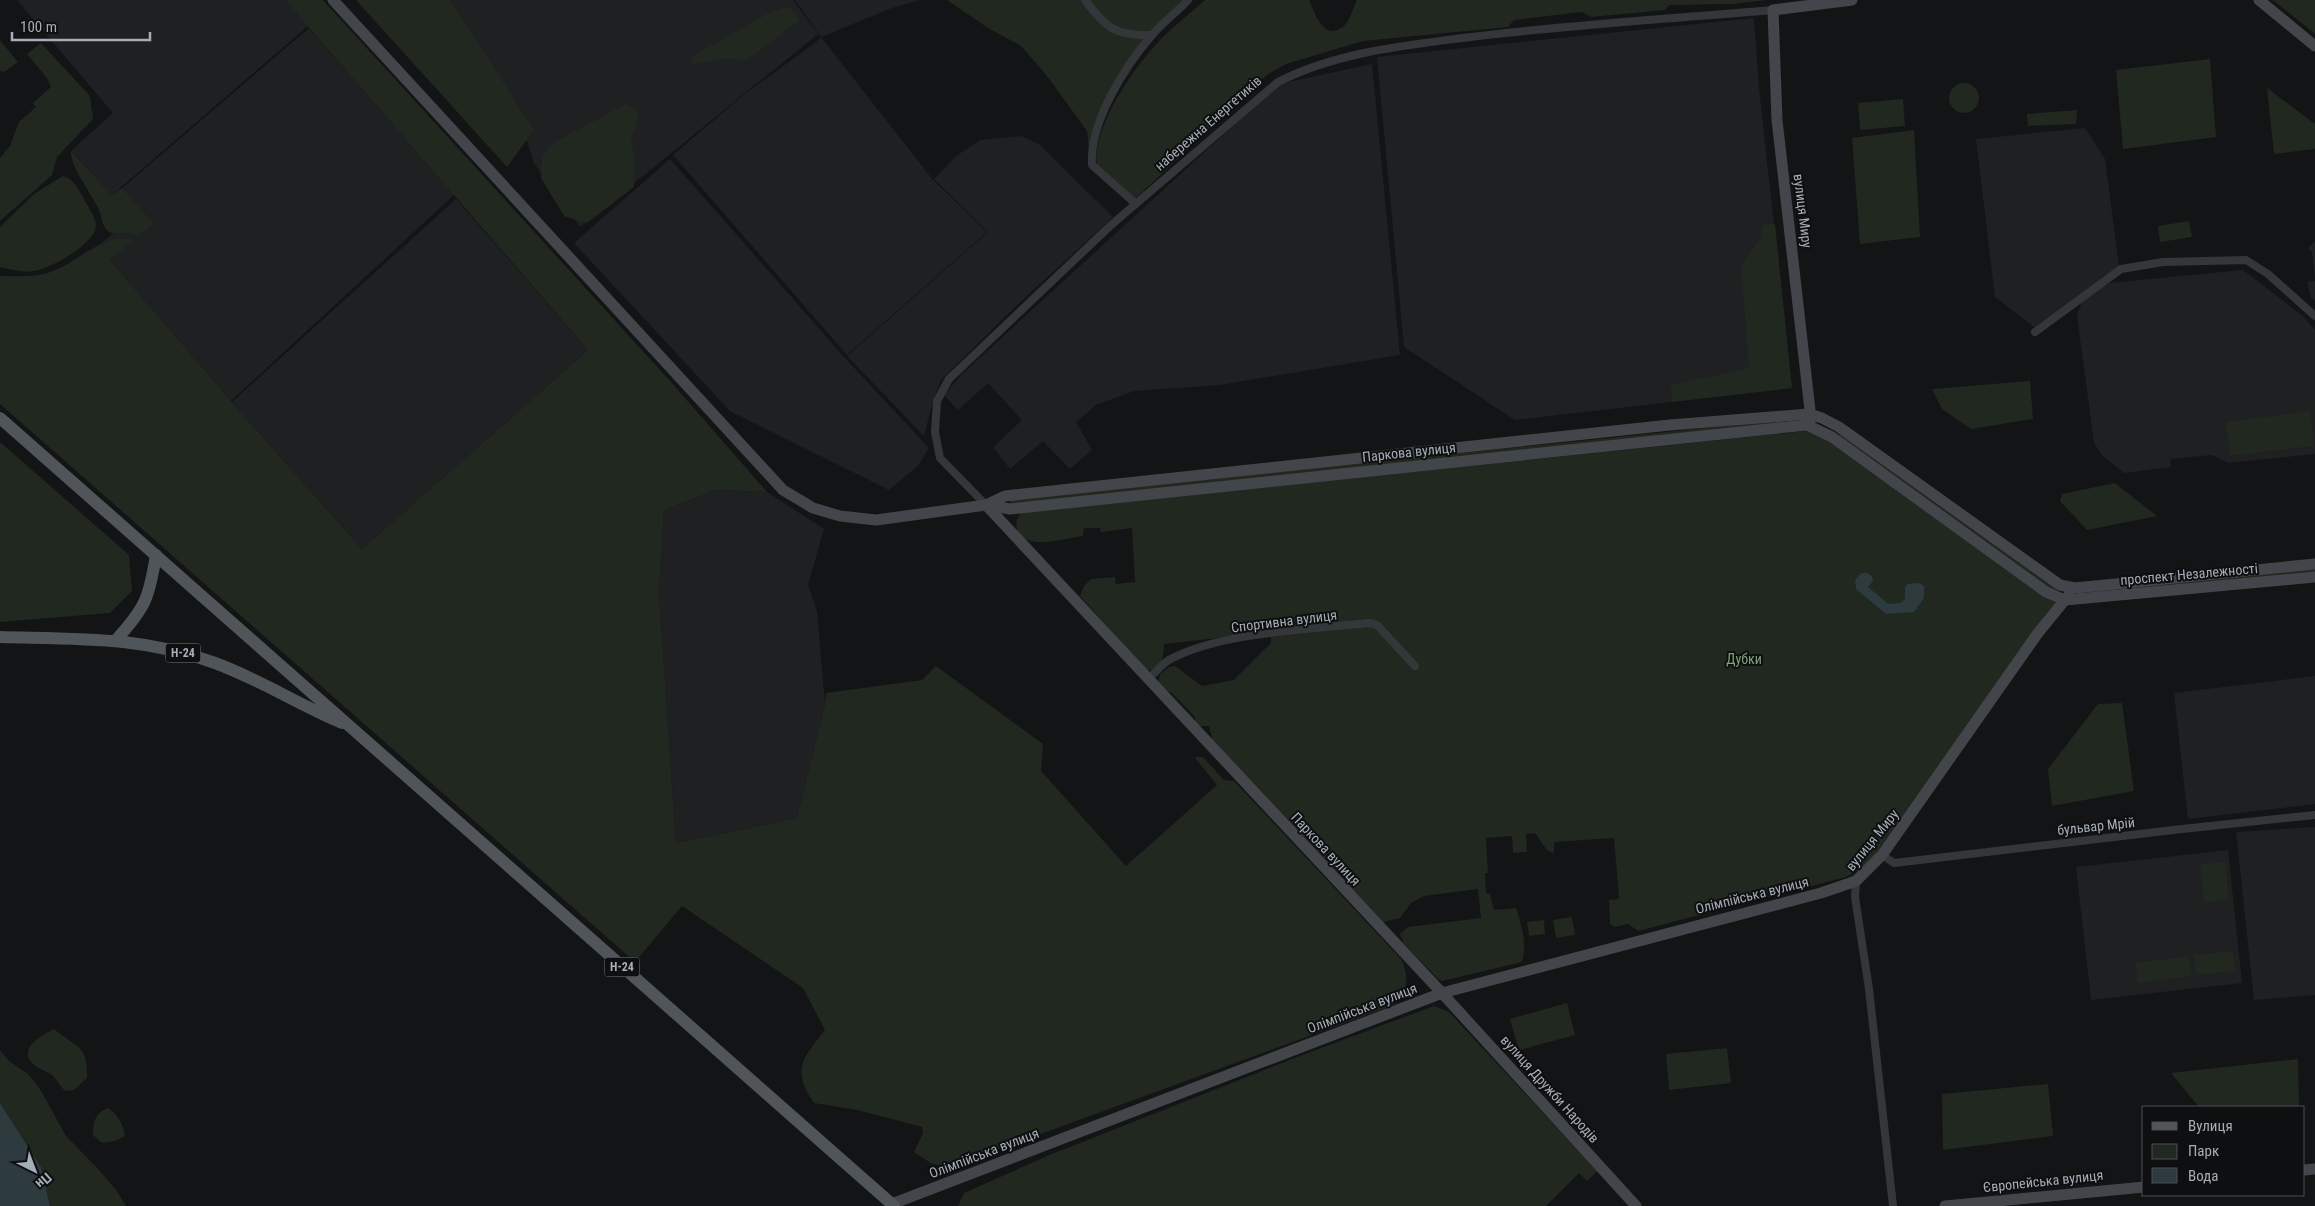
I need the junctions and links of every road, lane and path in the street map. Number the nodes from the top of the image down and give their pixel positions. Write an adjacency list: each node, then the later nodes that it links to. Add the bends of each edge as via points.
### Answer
1 (333, 0): 15 (street, via 783,490 812,508 840,516 876,520)
2 (1085, 0): 7 (street, via 1117,32)
3 (1188, 0): 7 (street)
4 (1852, 0): 6 (street, набережна Енергетиків)
5 (2259, 0): 8 (street)
6 (1773, 10): 9 (street, набережна Енергетиків, via 1475,36 1378,49 1306,70 1278,82 1255,100); 12 (street, вулиця Миру, via 1777,120)
7 (1152, 34): 9 (street, via 1115,88 1100,117 1092,143 1092,165)
8 (2315, 46)
9 (1136, 204): 15 (street, набережна Енергетиків, via 949,379 937,401 935,432 940,458)
10 (2315, 316): 11 (street, via 2268,274 2246,260 2163,262 2121,269)
11 (2035, 332)
12 (1809, 414): 14 (street, вулиця Миру); 15 (street, Паркова вулиця, via 1670,425 1005,496); 19 (street, via 1839,427 2060,585)
13 (0, 418): 16 (main road)
14 (1814, 428): 15 (street, Паркова вулиця, via 1807,425 1010,509); 20 (street, Паркова вулиця, via 1832,437 2046,592)
15 (986, 505): 24 (street, Паркова вулиця)
16 (156, 555): 22 (main road, via 143,608); 25 (main road)
17 (2315, 564): 19 (street, проспект Незалежності)
18 (2315, 577): 20 (street, проспект Незалежності)
19 (2075, 588): 20 (street, вулиця Миру)
20 (2065, 600): 27 (street, вулиця Миру)
21 (0, 637): 22 (main road, Н-24)
22 (116, 640): 25 (main road, Н-24, via 165,648 215,663)
23 (1415, 666): 24 (street, Спортивна вулиця, via 1377,625 1370,623 1206,644 1168,661)
24 (1149, 678): 29 (street, Паркова вулиця)
25 (352, 727): 31 (main road, Н-24)
26 (2315, 815): 27 (street, бульвар Мрій, via 1894,863)
27 (1882, 856): 28 (street, вулиця Миру)
28 (1856, 881): 29 (street, Олімпійська вулиця); 33 (street, вулиця Миру, via 1855,897)
29 (1442, 993): 31 (street, Олімпійська вулиця); 32 (street, вулиця Дружби Народів)
30 (2142, 1187): 34 (street, Європейська вулиця)
31 (893, 1205)
32 (1636, 1206)
33 (1893, 1206)
34 (1945, 1206)

